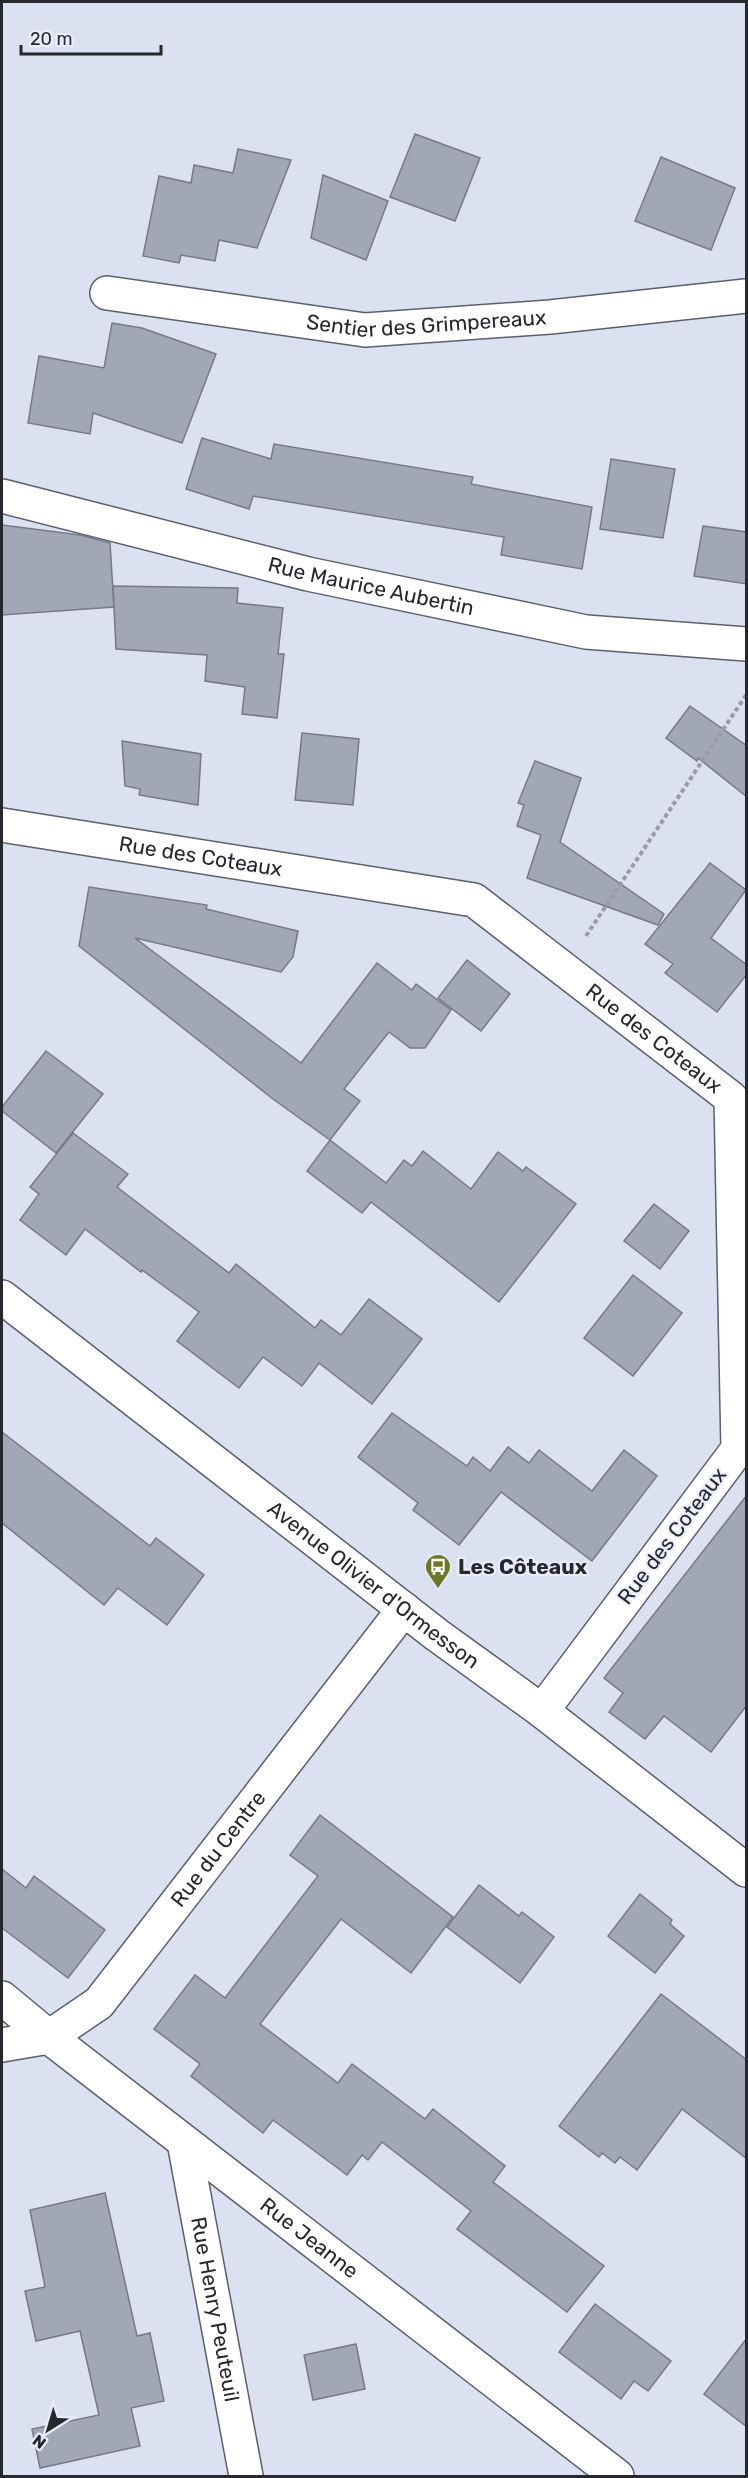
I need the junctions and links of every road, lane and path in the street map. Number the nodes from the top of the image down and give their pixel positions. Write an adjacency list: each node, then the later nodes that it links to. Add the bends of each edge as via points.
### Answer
1 (107, 293): 2 (street, Sentier des Grimpereaux, via 365,330 550,317)
2 (747, 296)
3 (2, 496): 4 (street, Rue Maurice Aubertin, via 308,574 586,632)
4 (747, 644)
5 (747, 694): 7 (path)
6 (2, 825): 7 (street, Rue des Coteaux, via 474,900)
7 (564, 969): 10 (street, Rue des Coteaux, via 732,1098 738,1449)
8 (2, 1298): 9 (street, Avenue Olivier d'Ormesson)
9 (404, 1608): 10 (street, Avenue Olivier d'Ormesson); 13 (street, Rue du Centre, via 99,2003)
10 (542, 1712): 11 (street, Avenue Olivier d'Ormesson)
11 (747, 1870)
12 (2, 1998): 13 (street, Rue Jeanne)
13 (49, 2037): 14 (street, Rue du Centre); 15 (street, Rue Jeanne)
14 (2, 2045)
15 (184, 2142): 16 (street, Rue Henry Peuteuil); 17 (street, Rue Jeanne)
16 (246, 2476)
17 (617, 2476)

